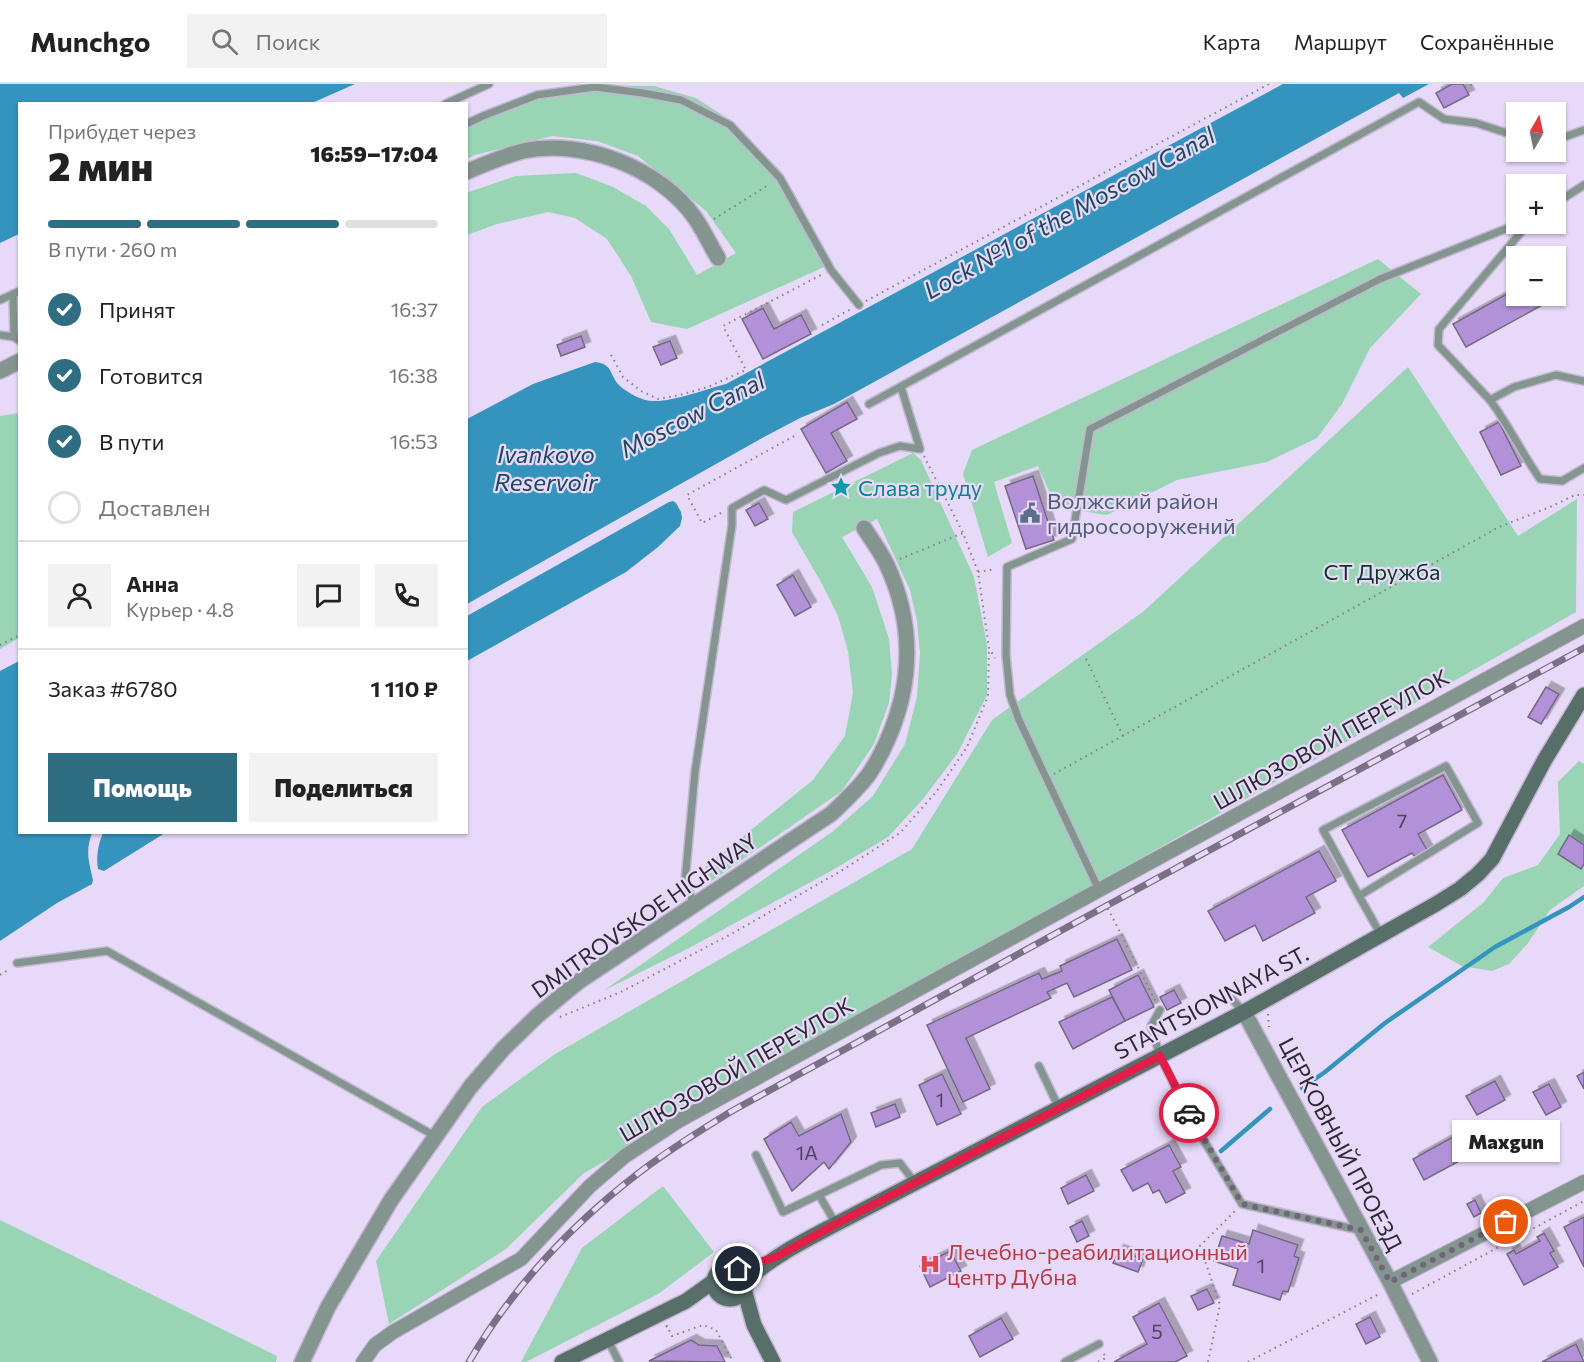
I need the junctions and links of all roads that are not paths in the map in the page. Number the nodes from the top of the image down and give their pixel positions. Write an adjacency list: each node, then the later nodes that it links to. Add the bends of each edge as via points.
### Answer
1 (489, 84): 2 (lane)
2 (449, 102)
3 (468, 123): 15 (lane, via 537,95 595,87 681,100 730,124 780,178 831,270)
4 (1584, 130): 6 (lane)
5 (1506, 133): 21 (lane, via 1444,118 1419,102)
6 (1566, 136)
7 (468, 171): 12 (street, via 524,151 549,148 603,155 655,180 675,196 695,218)
8 (1584, 185): 9 (lane)
9 (1566, 197)
10 (1506, 229): 28 (lane, via 1380,279 1090,429 1072,539 1007,567 1006,655 1010,694 1019,720)
11 (1519, 234): 22 (lane, via 1439,328 1438,345)
12 (718, 258)
13 (16, 293): 14 (lane); 17 (lane)
14 (0, 300)
15 (859, 305)
16 (0, 335): 17 (lane)
17 (17, 339)
18 (18, 362): 19 (street)
19 (0, 370)
20 (1584, 381): 22 (lane, via 1556,375 1514,387)
21 (901, 387): 23 (lane); 30 (lane, via 920,448 900,446 879,453 786,500 764,490 732,508 695,772 685,881)
22 (1490, 400): 24 (lane, via 1540,479 1562,481)
23 (869, 404)
24 (1584, 468)
25 (864, 528): 30 (street, DMITROVSKOE HIGHWAY, via 886,563 904,620 907,669 895,724 870,773 854,794 831,814)
26 (1584, 626): 28 (street, ШЛЮЗОВОЙ ПЕРЕУЛОК)
27 (1582, 705): 31 (main road, STANTSIONNAYA ST., via 1544,761 1492,859 1460,888)
28 (1099, 890): 56 (street, ШЛЮЗОВОЙ ПЕРЕУЛОК, via 680,1120 590,1186 521,1259 393,1332 375,1345)
29 (1359, 896): 29 (lane, via 1323,830 1446,766 1478,823); 31 (lane)
30 (694, 905): 39 (street, DMITROVSKOE HIGHWAY, via 578,982 537,1016 471,1086)
31 (1381, 935): 35 (main road, STANTSIONNAYA ST.)
32 (17, 963): 39 (lane, via 107,951)
33 (1230, 997): 35 (lane)
34 (1160, 1010): 36 (lane, via 1151,1026)
35 (1244, 1012): 36 (main road, STANTSIONNAYA ST.); 45 (street, ЦЕРКОВНЫЙ ПРОЕЗД)
36 (1160, 1056): 38 (main road, STANTSIONNAYA ST.); 45 (lane, via 1191,1119 1242,1204)
37 (1039, 1066): 38 (lane)
38 (1059, 1108): 42 (main road, STANTSIONNAYA ST.)
39 (435, 1136): 54 (street, DMITROVSKOE HIGHWAY, via 391,1200 328,1307)
40 (756, 1155): 43 (lane, via 783,1212)
41 (1584, 1182): 48 (street)
42 (915, 1183): 43 (lane, via 900,1163 881,1165); 44 (main road, STANTSIONNAYA ST.)
43 (819, 1195): 44 (lane)
44 (836, 1224): 46 (main road, STANTSIONNAYA ST.)
45 (1361, 1230): 48 (street, ЦЕРКОВНЫЙ ПРОЕЗД)
46 (743, 1280): 47 (main road, via 729,1267 717,1273); 49 (main road, via 742,1293 735,1298); 51 (main road)
47 (714, 1281): 49 (main road, via 716,1290); 50 (main road)
48 (1391, 1285): 61 (street, ЦЕРКОВНЫЙ ПРОЕЗД)
49 (724, 1297): 50 (main road); 51 (main road)
50 (686, 1301): 52 (main road)
51 (754, 1325): 59 (main road)
52 (608, 1340): 57 (main road); 58 (lane)
53 (1099, 1344): 60 (lane)
54 (308, 1354): 55 (street, DMITROVSKOE HIGHWAY)
55 (302, 1362)
56 (363, 1362)
57 (562, 1362)
58 (619, 1362)
59 (773, 1362)
60 (1065, 1362)
61 (1430, 1362)

